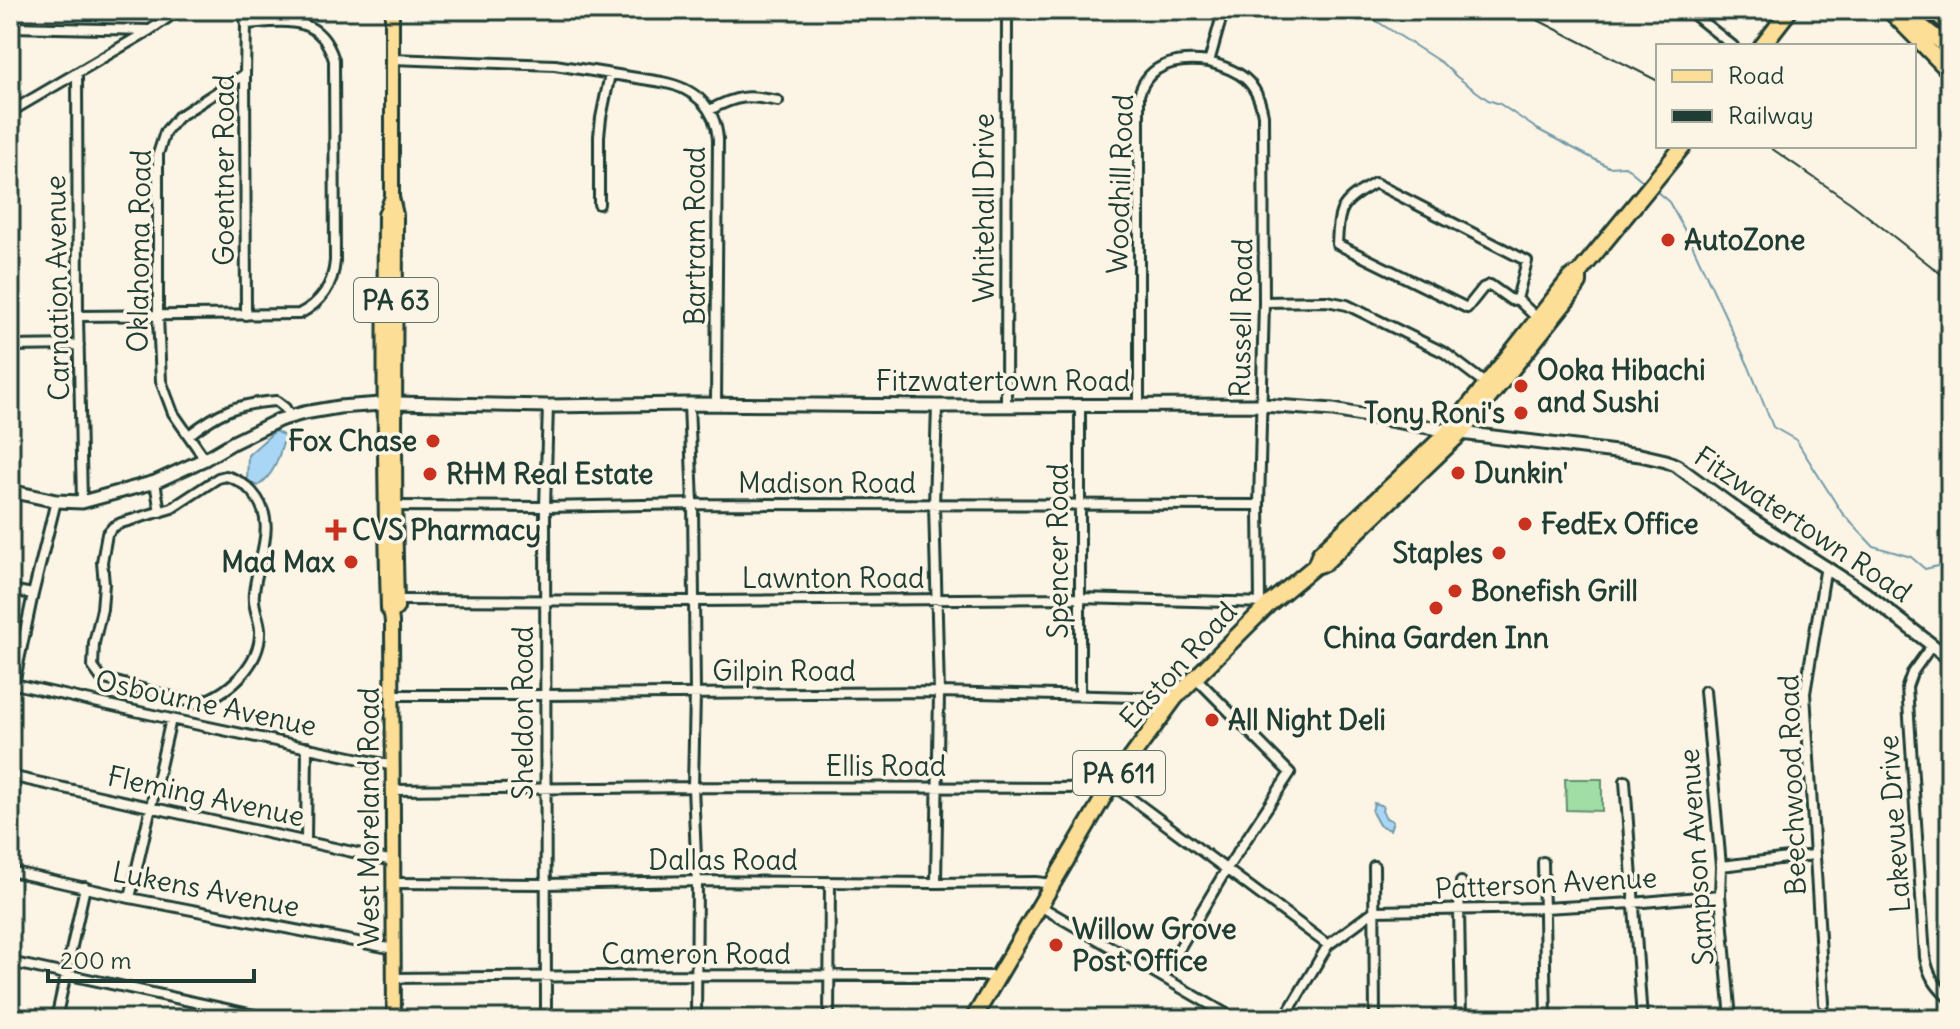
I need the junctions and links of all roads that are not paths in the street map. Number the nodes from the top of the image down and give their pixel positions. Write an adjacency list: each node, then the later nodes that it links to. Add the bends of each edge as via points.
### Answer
1 (179, 10): 14 (street)
2 (243, 10): 11 (street, Goentner Road)
3 (392, 10): 18 (main road, West Moreland Road / PA 63)
4 (1007, 10): 46 (street, Whitehall Drive)
5 (1688, 10): 15 (street)
6 (1790, 10): 16 (highway)
7 (1889, 10): 20 (highway)
8 (1901, 10): 17 (highway)
9 (1932, 10): 12 (highway)
10 (1221, 19): 19 (street)
11 (246, 24): 22 (street, Goentner Road); 32 (street, via 307,25 331,50 335,261 328,289 308,309 299,314)
12 (1950, 25)
13 (10, 27): 14 (street)
14 (150, 30): 21 (street)
15 (1730, 44)
16 (1764, 44)
17 (1950, 49)
18 (392, 59): 23 (street, Bartram Road, via 536,64); 39 (main road, West Moreland Road / PA 63, via 392,197 385,215)
19 (1209, 62): 31 (street, Russell Road, via 1244,77 1261,102); 42 (street, Woodhill Road, via 1166,64 1146,80 1139,95)
20 (1950, 72)
21 (77, 73): 26 (street); 33 (street, Carnation Avenue)
22 (245, 74): 32 (street, Goentner Road); 34 (street, Oklahoma Road, via 178,117 159,146)
23 (610, 74): 25 (street, Bartram Road, via 677,85); 28 (street, via 598,150)
24 (778, 101): 25 (street, via 740,97)
25 (710, 110): 41 (street, Bartram Road, via 718,139)
26 (10, 112)
27 (1681, 148): 29 (highway, Easton Road / PA 611)
28 (599, 204)
29 (1579, 273): 35 (highway, Easton Road / PA 611); 49 (highway, Easton Road / PA 611, via 1568,299)
30 (1517, 299): 30 (street, via 1527,261 1375,183 1352,197 1339,215 1337,244 1467,308 1490,285); 35 (street)
31 (1264, 302): 38 (street, via 1347,305 1445,353); 43 (street, Russell Road)
32 (246, 315): 34 (street)
33 (78, 316): 34 (street); 36 (street, Carnation Avenue)
34 (158, 317): 50 (street, Oklahoma Road, via 161,381 173,413)
35 (1538, 319): 38 (highway, Easton Road / PA 611)
36 (79, 345): 37 (street); 55 (street, Carnation Avenue)
37 (10, 346)
38 (1486, 384): 49 (highway, Easton Road / PA 611)
39 (390, 403): 44 (street, Fitzwatertown Road); 48 (street, Fitzwatertown Road); 60 (main road, West Moreland Road / PA 63); 72 (main road, West Moreland Road / PA 63, via 385,542)
40 (689, 404): 41 (street, Fitzwatertown Road); 44 (street, Fitzwatertown Road); 56 (street)
41 (716, 404): 45 (street, Fitzwatertown Road)
42 (1139, 405): 43 (street, Fitzwatertown Road); 47 (street, Fitzwatertown Road)
43 (1262, 405): 49 (street, Fitzwatertown Road, via 1333,410); 59 (street, Russell Road)
44 (548, 406): 61 (street, Sheldon Road)
45 (937, 406): 46 (street, Fitzwatertown Road); 57 (street)
46 (1006, 406): 47 (street, Fitzwatertown Road)
47 (1080, 406): 58 (street, Spencer Road)
48 (290, 417): 50 (street, via 276,401 243,405); 51 (street, Fitzwatertown Road)
49 (1455, 432): 63 (street, Fitzwatertown Road, via 1666,461); 71 (highway, Easton Road / PA 611, via 1320,553 1315,566)
50 (189, 435): 51 (street, Oklahoma Road)
51 (205, 459): 52 (street, Fitzwatertown Road)
52 (155, 482): 55 (street, Fitzwatertown Road); 62 (street)
53 (10, 491): 54 (street, Fitzwatertown Road)
54 (56, 501): 55 (street, Fitzwatertown Road); 65 (street)
55 (82, 502)
56 (693, 504): 57 (street, Madison Road); 61 (street, Madison Road); 70 (street)
57 (934, 505): 58 (street, Madison Road); 67 (street)
58 (1079, 505): 59 (street, Madison Road); 66 (street, Spencer Road)
59 (1259, 505): 71 (street, Russell Road)
60 (395, 506): 61 (street, Madison Road); 68 (main road, West Moreland Road / PA 63)
61 (545, 507): 69 (street, Sheldon Road)
62 (160, 512): 62 (street, via 226,476 249,488 266,519 253,597 260,628 256,650 230,687 206,701 195,703 101,678 93,667 107,534 121,523)
63 (1826, 566): 73 (street, Fitzwatertown Road); 96 (street, Beechwood Road, via 1805,693)
64 (10, 590): 65 (street)
65 (33, 594): 76 (street)
66 (1079, 598): 67 (street, Lawnton Road); 71 (street, Lawnton Road); 82 (street, Spencer Road)
67 (938, 599): 70 (street, Lawnton Road); 78 (street)
68 (397, 600): 69 (street, Lawnton Road); 72 (main road, West Moreland Road / PA 63)
69 (545, 601): 70 (street, Lawnton Road); 81 (street, Sheldon Road)
70 (694, 601): 79 (street)
71 (1265, 603): 75 (highway, Easton Road / PA 611)
72 (391, 614): 80 (main road, West Moreland Road / PA 63)
73 (1932, 645): 74 (street, Fitzwatertown Road); 128 (street, Lakevue Drive, via 1907,687 1925,957 1934,983)
74 (1950, 659)
75 (1195, 677): 83 (highway, Easton Road / PA 611); 101 (street, via 1290,773)
76 (12, 684): 84 (street, Osbourne Avenue)
77 (1705, 691): 100 (street, Sampson Avenue)
78 (939, 692): 79 (street, Gilpin Road); 82 (street, Gilpin Road); 91 (street)
79 (695, 693): 81 (street, Gilpin Road); 89 (street)
80 (392, 695): 81 (street, Gilpin Road); 86 (main road, West Moreland Road / PA 63)
81 (545, 695): 93 (street, Sheldon Road)
82 (1080, 695): 83 (street, Gilpin Road)
83 (1175, 698): 90 (highway, Easton Road / PA 611)
84 (171, 719): 85 (street, Osbourne Avenue); 94 (street)
85 (307, 747): 86 (street, Osbourne Avenue); 95 (street)
86 (394, 766): 92 (main road, West Moreland Road / PA 63)
87 (10, 776): 94 (street, Fleming Avenue)
88 (1625, 781): 113 (street)
89 (693, 787): 91 (street, Ellis Road); 93 (street, Ellis Road); 103 (street)
90 (1109, 788): 91 (street, Ellis Road); 101 (street, via 1121,791); 109 (highway, Easton Road / PA 611)
91 (938, 789): 107 (street)
92 (393, 790): 93 (street, Ellis Road); 97 (main road, West Moreland Road / PA 63)
93 (545, 790): 108 (street, Sheldon Road)
94 (151, 806): 95 (street, Fleming Avenue); 112 (street)
95 (306, 841): 97 (street, Fleming Avenue)
96 (1814, 855): 100 (street); 129 (street, Beechwood Road)
97 (393, 861): 105 (main road, West Moreland Road / PA 63)
98 (1543, 862): 115 (street)
99 (1374, 866): 117 (street)
100 (1721, 866): 111 (street, Sampson Avenue)
101 (1226, 870): 118 (street); 125 (street)
102 (10, 871): 110 (street, Lukens Avenue)
103 (697, 881): 106 (street, Dallas Road); 108 (street, Dallas Road); 122 (street)
104 (1461, 882): 116 (street)
105 (393, 883): 108 (street, Dallas Road); 119 (main road, West Moreland Road / PA 63)
106 (830, 883): 107 (street, Dallas Road); 123 (street)
107 (936, 883): 109 (street, Dallas Road)
108 (546, 884): 126 (street, Sheldon Road)
109 (1052, 884): 114 (highway, Easton Road / PA 611)
110 (85, 887): 112 (street, Lukens Avenue); 121 (street)
111 (1720, 895): 113 (street, Patterson Avenue); 143 (street, Sampson Avenue)
112 (130, 898): 119 (street, Lukens Avenue)
113 (1633, 903): 115 (street, Patterson Avenue); 142 (street)
114 (1040, 906): 124 (highway, Easton Road / PA 611); 125 (street)
115 (1544, 908): 116 (street, Patterson Avenue); 141 (street)
116 (1459, 910): 117 (street, Patterson Avenue); 140 (street)
117 (1374, 911): 118 (street); 139 (street)
118 (1328, 945): 138 (street)
119 (394, 949): 127 (main road, West Moreland Road / PA 63)
120 (10, 962): 121 (street)
121 (65, 974): 130 (street); 131 (street)
122 (696, 975): 123 (street, Cameron Road); 126 (street, Cameron Road); 134 (street)
123 (830, 976): 124 (street, Cameron Road); 135 (street)
124 (999, 976): 136 (highway, Easton Road / PA 611)
125 (1163, 976): 137 (street)
126 (546, 977): 127 (street, Cameron Road); 133 (street, Sheldon Road)
127 (394, 978): 132 (main road, West Moreland Road / PA 63)
128 (1950, 999)
129 (1824, 1003)
130 (56, 1019)
131 (272, 1019)
132 (394, 1019)
133 (546, 1019)
134 (696, 1019)
135 (829, 1019)
136 (973, 1019)
137 (1235, 1019)
138 (1284, 1019)
139 (1375, 1019)
140 (1461, 1019)
141 (1546, 1019)
142 (1642, 1019)
143 (1731, 1019)

